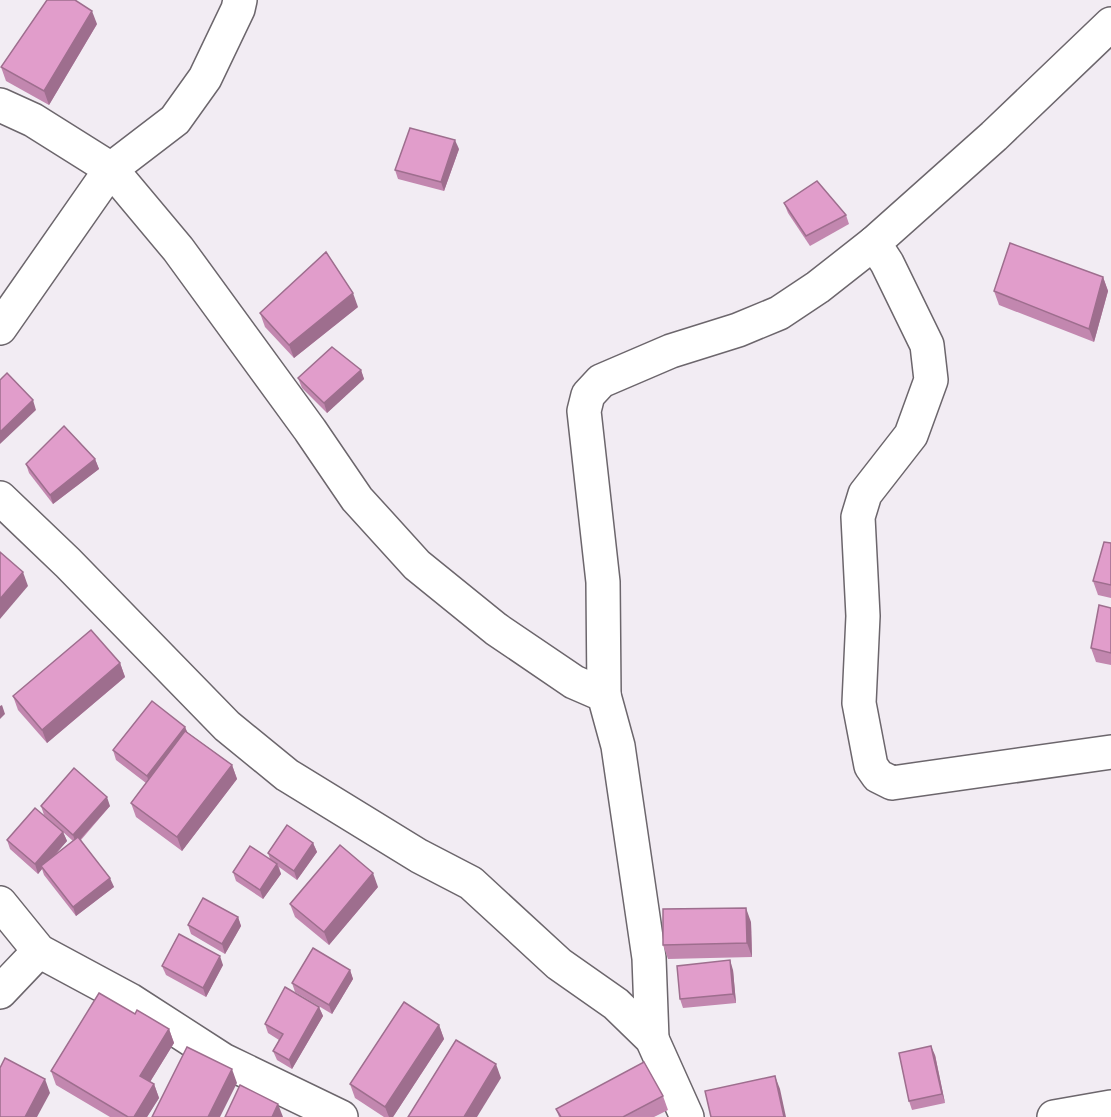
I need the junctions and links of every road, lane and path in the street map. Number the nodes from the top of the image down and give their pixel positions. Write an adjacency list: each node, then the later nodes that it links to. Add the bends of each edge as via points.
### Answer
1 (240, 0): 4 (street, via 205,78 175,120)
2 (1111, 24): 5 (street)
3 (0, 105): 4 (street, via 33,120)
4 (111, 169): 6 (street); 8 (street, via 178,249 357,499 417,565 496,629 574,682)
5 (874, 243): 8 (street, via 779,313 671,351 601,381 588,395 584,411 603,582); 9 (street, via 927,345 931,380 911,435 865,494 858,517 863,616 858,703 871,766 878,776 892,783)
6 (0, 328)
7 (0, 498): 13 (street, via 228,726 287,775 419,856 471,883 559,964 616,1004)
8 (604, 695): 13 (street, via 618,746 649,958)
9 (1111, 752)
10 (0, 903): 11 (street)
11 (39, 951): 12 (street); 15 (street, via 130,1000 223,1060)
12 (0, 992)
13 (652, 1039): 16 (street)
14 (1111, 1107): 17 (street)
15 (341, 1117)
16 (687, 1117)
17 (1054, 1117)

